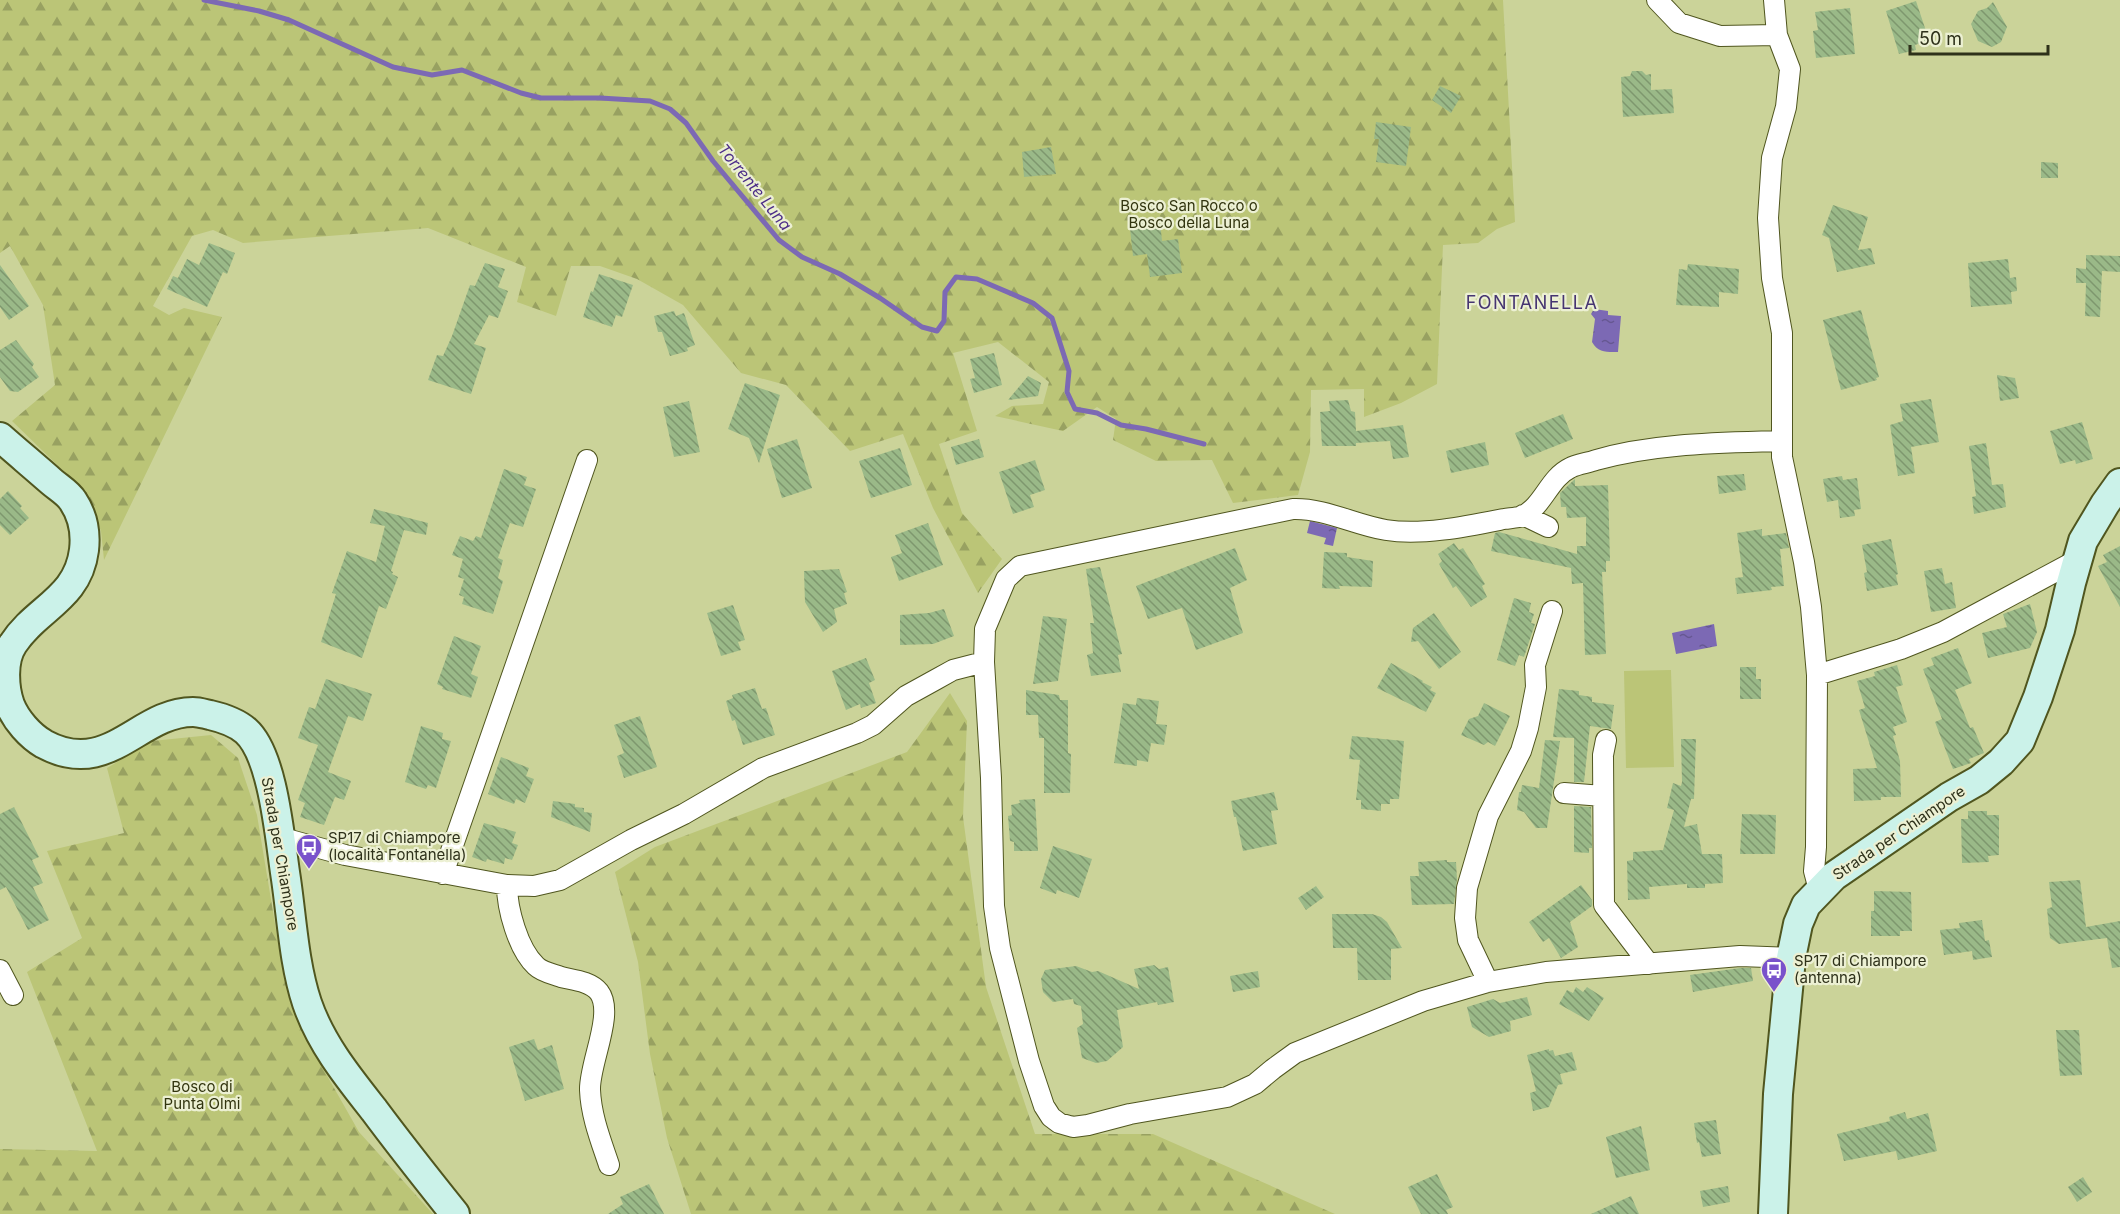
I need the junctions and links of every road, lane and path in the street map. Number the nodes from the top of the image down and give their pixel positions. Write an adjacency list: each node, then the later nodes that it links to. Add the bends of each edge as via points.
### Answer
1 (1657, 0): 3 (street, via 1679,23 1720,36)
2 (1774, 0): 3 (street)
3 (1777, 35): 5 (street, via 1790,69 1786,107 1772,158 1768,218 1772,278 1782,333)
4 (0, 437): 12 (street, Strada per Chiampore, via 72,498 81,516 85,539 74,581 12,645)
5 (1782, 441): 8 (street, via 1714,443 1618,454 1570,467 1554,479); 14 (street, via 1811,607)
6 (587, 460): 19 (street)
7 (2119, 490): 10 (street, Strada per Chiampore, via 2105,504 2083,541)
8 (1523, 515): 9 (street); 13 (street, via 1453,528 1388,531 1308,508 1293,509 1041,560 1020,566 1006,579 985,629)
9 (1548, 527)
10 (2077, 560): 14 (street, via 1943,632); 21 (street, Strada per Chiampore, via 2060,630 2020,741 1979,780 1875,846)
11 (1552, 610): 25 (street, via 1535,665 1536,687 1521,751 1488,816 1467,888 1468,940)
12 (4, 661): 18 (street, Strada per Chiampore, via 11,707 37,740 56,750 79,754 102,751 166,718 193,712 224,718 246,731 259,748 270,783)
13 (984, 662): 20 (street, via 953,670 906,696 873,725 763,768 560,880 534,886); 25 (street, via 994,906 1000,948 1044,1106 1059,1123 1073,1127 1227,1096 1255,1084 1295,1053 1313,1045 1424,1000)
14 (1818, 675): 21 (street, via 1814,871)
15 (1606, 740): 17 (street)
16 (1564, 793): 17 (street)
17 (1603, 796): 23 (street, via 1604,905)
18 (279, 837): 19 (street, via 345,855); 28 (street, Strada per Chiampore, via 307,1003 323,1040)
19 (443, 874): 20 (street)
20 (507, 885): 27 (street, via 511,918 520,943 536,966 587,983 600,992 603,1029 590,1089)
21 (1819, 890): 22 (street, Strada per Chiampore, via 1806,905 1798,924)
22 (1791, 958): 23 (street, via 1740,956); 29 (street, Strada per Chiampore, via 1778,1094)
23 (1649, 964): 25 (street, via 1546,972)
24 (0, 970): 26 (street)
25 (1488, 982)
26 (13, 995)
27 (609, 1165)
28 (454, 1214)
29 (1773, 1214)

